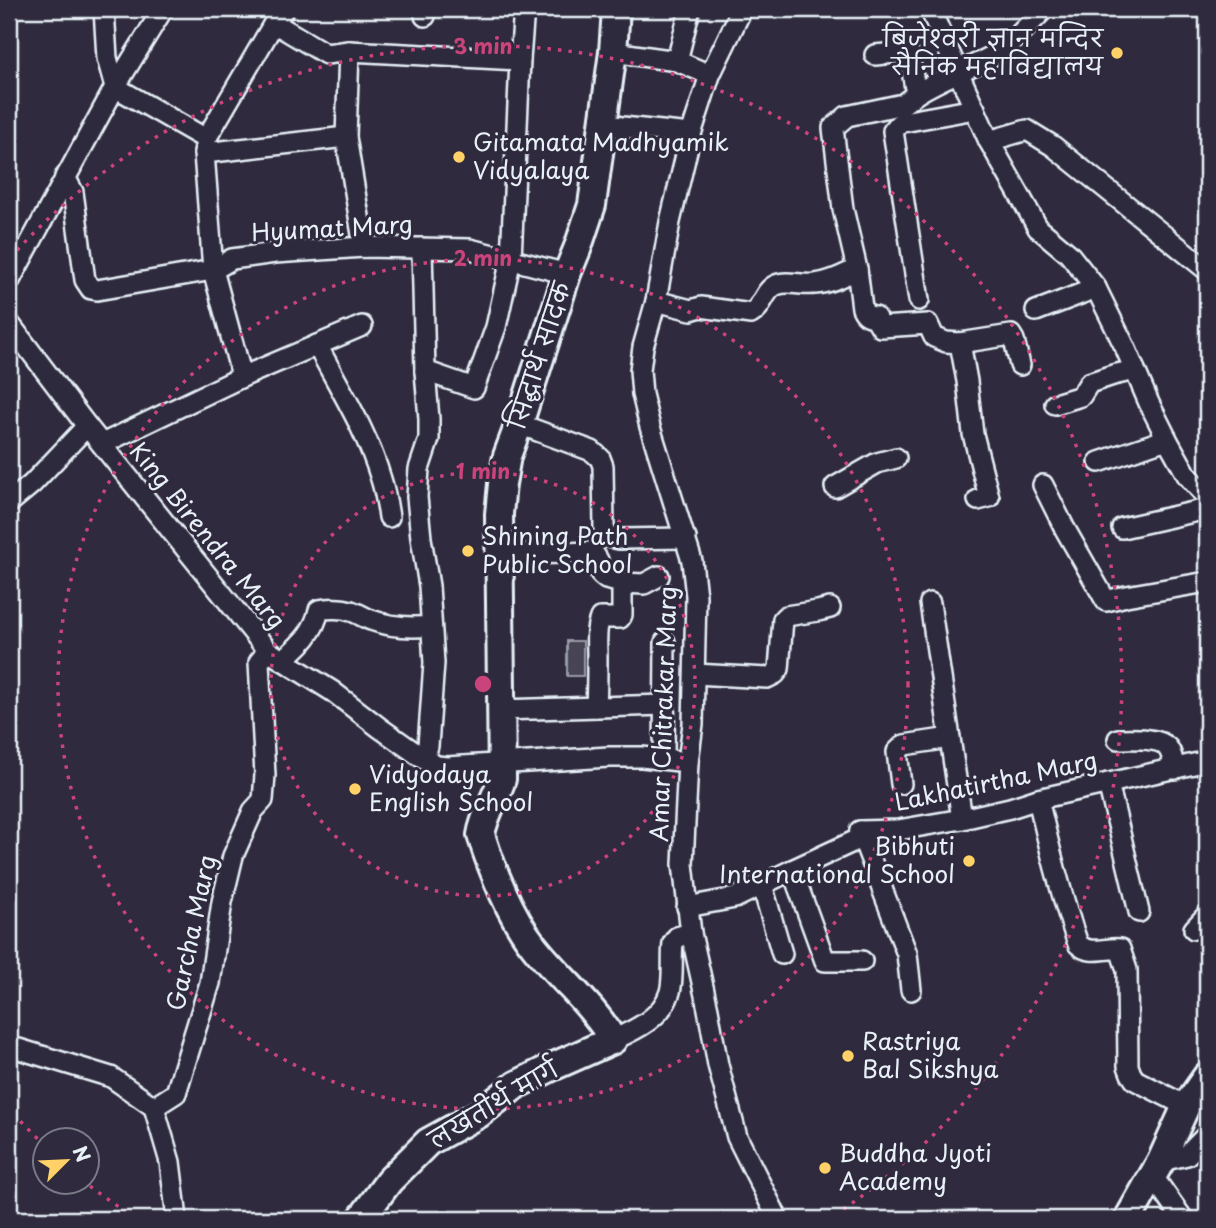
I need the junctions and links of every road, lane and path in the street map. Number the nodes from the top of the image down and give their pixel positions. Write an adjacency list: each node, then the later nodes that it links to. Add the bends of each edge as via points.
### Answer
1 (104, 9): 17 (street, via 107,58)
2 (163, 9): 17 (street)
3 (524, 9): 13 (street)
4 (616, 9): 11 (street, सिद्धार्थ सादक)
5 (690, 9): 14 (street)
6 (742, 9): 16 (street, Amar Chitrakar Marg)
7 (930, 9): 15 (street)
8 (1044, 9): 15 (street, via 998,51)
9 (279, 16): 10 (street, via 326,54); 24 (street)
10 (349, 51): 13 (street); 22 (street)
11 (613, 52): 14 (street); 20 (street, सिद्धार्थ सादक)
12 (875, 55): 18 (street, via 909,54)
13 (520, 60): 28 (street)
14 (677, 61): 16 (street)
15 (957, 72): 18 (street); 19 (street)
16 (710, 75): 21 (street, Amar Chitrakar Marg)
17 (115, 87): 24 (street); 25 (street)
18 (916, 94): 29 (street, via 904,104 847,116 833,128 843,209)
19 (975, 109): 23 (street); 35 (street, via 903,122 893,131)
20 (603, 125): 21 (street); 32 (street, सिद्धार्थ सादक, via 592,205)
21 (691, 134): 36 (street, Amar Chitrakar Marg)
22 (346, 137): 24 (street); 26 (street)
23 (989, 141): 31 (street, via 1027,130); 34 (street, via 1038,228 1069,254)
24 (205, 146): 30 (street)
25 (65, 177): 30 (street, Hyumat Marg, via 73,192 85,280 91,289); 33 (street)
26 (364, 247): 27 (street, Hyumat Marg); 30 (street, Hyumat Marg, via 232,259)
27 (422, 248): 28 (street, Hyumat Marg, via 470,249); 44 (street)
28 (511, 259): 32 (street, Hyumat Marg); 44 (street, via 496,327 474,388)
29 (857, 269): 36 (street, via 814,285 773,286 751,314 701,307 691,310); 40 (street, via 864,313 875,317 881,327 928,324 934,337)
30 (213, 270): 45 (street)
31 (1207, 270)
32 (567, 274): 47 (street, सिद्धार्थ सादक)
33 (9, 282)
34 (1096, 288): 37 (street); 43 (street)
35 (919, 300)
36 (656, 301): 61 (street, Amar Chitrakar Marg, via 643,347 642,394)
37 (1036, 311)
38 (9, 323): 48 (street, King Birendra Marg)
39 (362, 326): 41 (street)
40 (960, 343): 42 (street, via 1011,335); 55 (street, via 973,435 989,497)
41 (317, 345): 45 (street); 58 (street, via 368,443)
42 (1020, 365)
43 (1135, 370): 46 (street, via 1089,383 1081,396); 49 (street)
44 (425, 371): 69 (street, via 429,439 419,469 417,497)
45 (243, 377): 50 (street)
46 (1055, 404)
47 (519, 424): 60 (street, via 600,457); 63 (street, सिद्धार्थ सादक, via 502,484)
48 (88, 426): 50 (street, King Birendra Marg); 57 (street)
49 (1167, 439): 52 (street); 56 (street)
50 (102, 444): 71 (street, King Birendra Marg)
51 (896, 458): 54 (street, via 877,463)
52 (1099, 462)
53 (1043, 485): 65 (street, via 1106,601)
54 (835, 487)
55 (978, 500)
56 (1207, 500): 59 (street)
57 (9, 503)
58 (389, 517)
59 (1122, 528)
60 (608, 537): 61 (street); 62 (street)
61 (686, 538): 72 (street, Amar Chitrakar Marg, via 696,596)
62 (593, 552): 63 (street); 66 (street, via 601,575)
63 (500, 555): 75 (street, सिद्धार्थ सादक)
64 (659, 576): 66 (street, via 644,584)
65 (1207, 582)
66 (622, 583): 74 (street, via 622,615 598,621)
67 (930, 603): 76 (street)
68 (830, 608): 72 (street, via 783,619 779,669 767,678)
69 (431, 626): 71 (street, via 399,626 350,610 319,610 309,635); 78 (street, via 434,663)
70 (665, 642): 73 (street)
71 (275, 656): 78 (street, King Birendra Marg, via 332,691); 103 (street, Garcha Marg, via 259,662 263,800 253,811 233,856 209,983 176,1093)
72 (695, 674): 81 (street, Amar Chitrakar Marg)
73 (665, 705): 74 (street); 79 (street)
74 (596, 707): 75 (street)
75 (500, 710): 82 (street, सिद्धार्थ सादक)
76 (950, 738): 85 (street, via 904,745 897,752); 87 (street)
77 (1118, 739): 83 (street, via 1161,742 1171,753)
78 (424, 759): 82 (street, King Birendra Marg, via 447,767)
79 (664, 759): 81 (street, King Birendra Marg); 82 (street, King Birendra Marg)
80 (1207, 761): 83 (street, Lakhatirtha Marg)
81 (688, 762): 91 (street, Amar Chitrakar Marg, via 683,864)
82 (502, 763): 99 (street, सिद्धार्थ सादक, via 502,779 483,824 485,849 533,946)
83 (1175, 769): 84 (street, Lakhatirtha Marg)
84 (1108, 783): 86 (street, Lakhatirtha Marg); 92 (street)
85 (901, 784)
86 (1038, 799): 87 (street, Lakhatirtha Marg); 102 (street, via 1078,944 1090,951 1115,948 1123,955 1130,1074)
87 (962, 820): 88 (street, Lakhatirtha Marg)
88 (860, 831): 89 (street, via 859,839); 97 (street, via 907,954)
89 (792, 870): 90 (street); 95 (street, via 825,961)
90 (762, 886): 91 (street, via 735,898); 94 (street)
91 (687, 907): 93 (street, Amar Chitrakar Marg)
92 (1139, 912)
93 (691, 933): 96 (street, Amar Chitrakar Marg); 98 (street, via 673,943)
94 (782, 954)
95 (862, 961)
96 (702, 984): 98 (street); 108 (street, Amar Chitrakar Marg, via 737,1137)
97 (911, 990)
98 (670, 993): 99 (street, via 660,1012)
99 (613, 1040): 107 (street, लखतीर्थ मार्ग, via 516,1085 479,1114 428,1142 389,1181)
100 (9, 1046): 103 (street, via 111,1077)
101 (1207, 1076): 102 (street)
102 (1186, 1106): 105 (street)
103 (154, 1107): 106 (street, via 170,1163)
104 (1207, 1135): 105 (street, via 1187,1155)
105 (1156, 1168): 109 (street); 110 (street)
106 (177, 1219)
107 (363, 1219)
108 (778, 1219)
109 (1128, 1219)
110 (1183, 1219)

